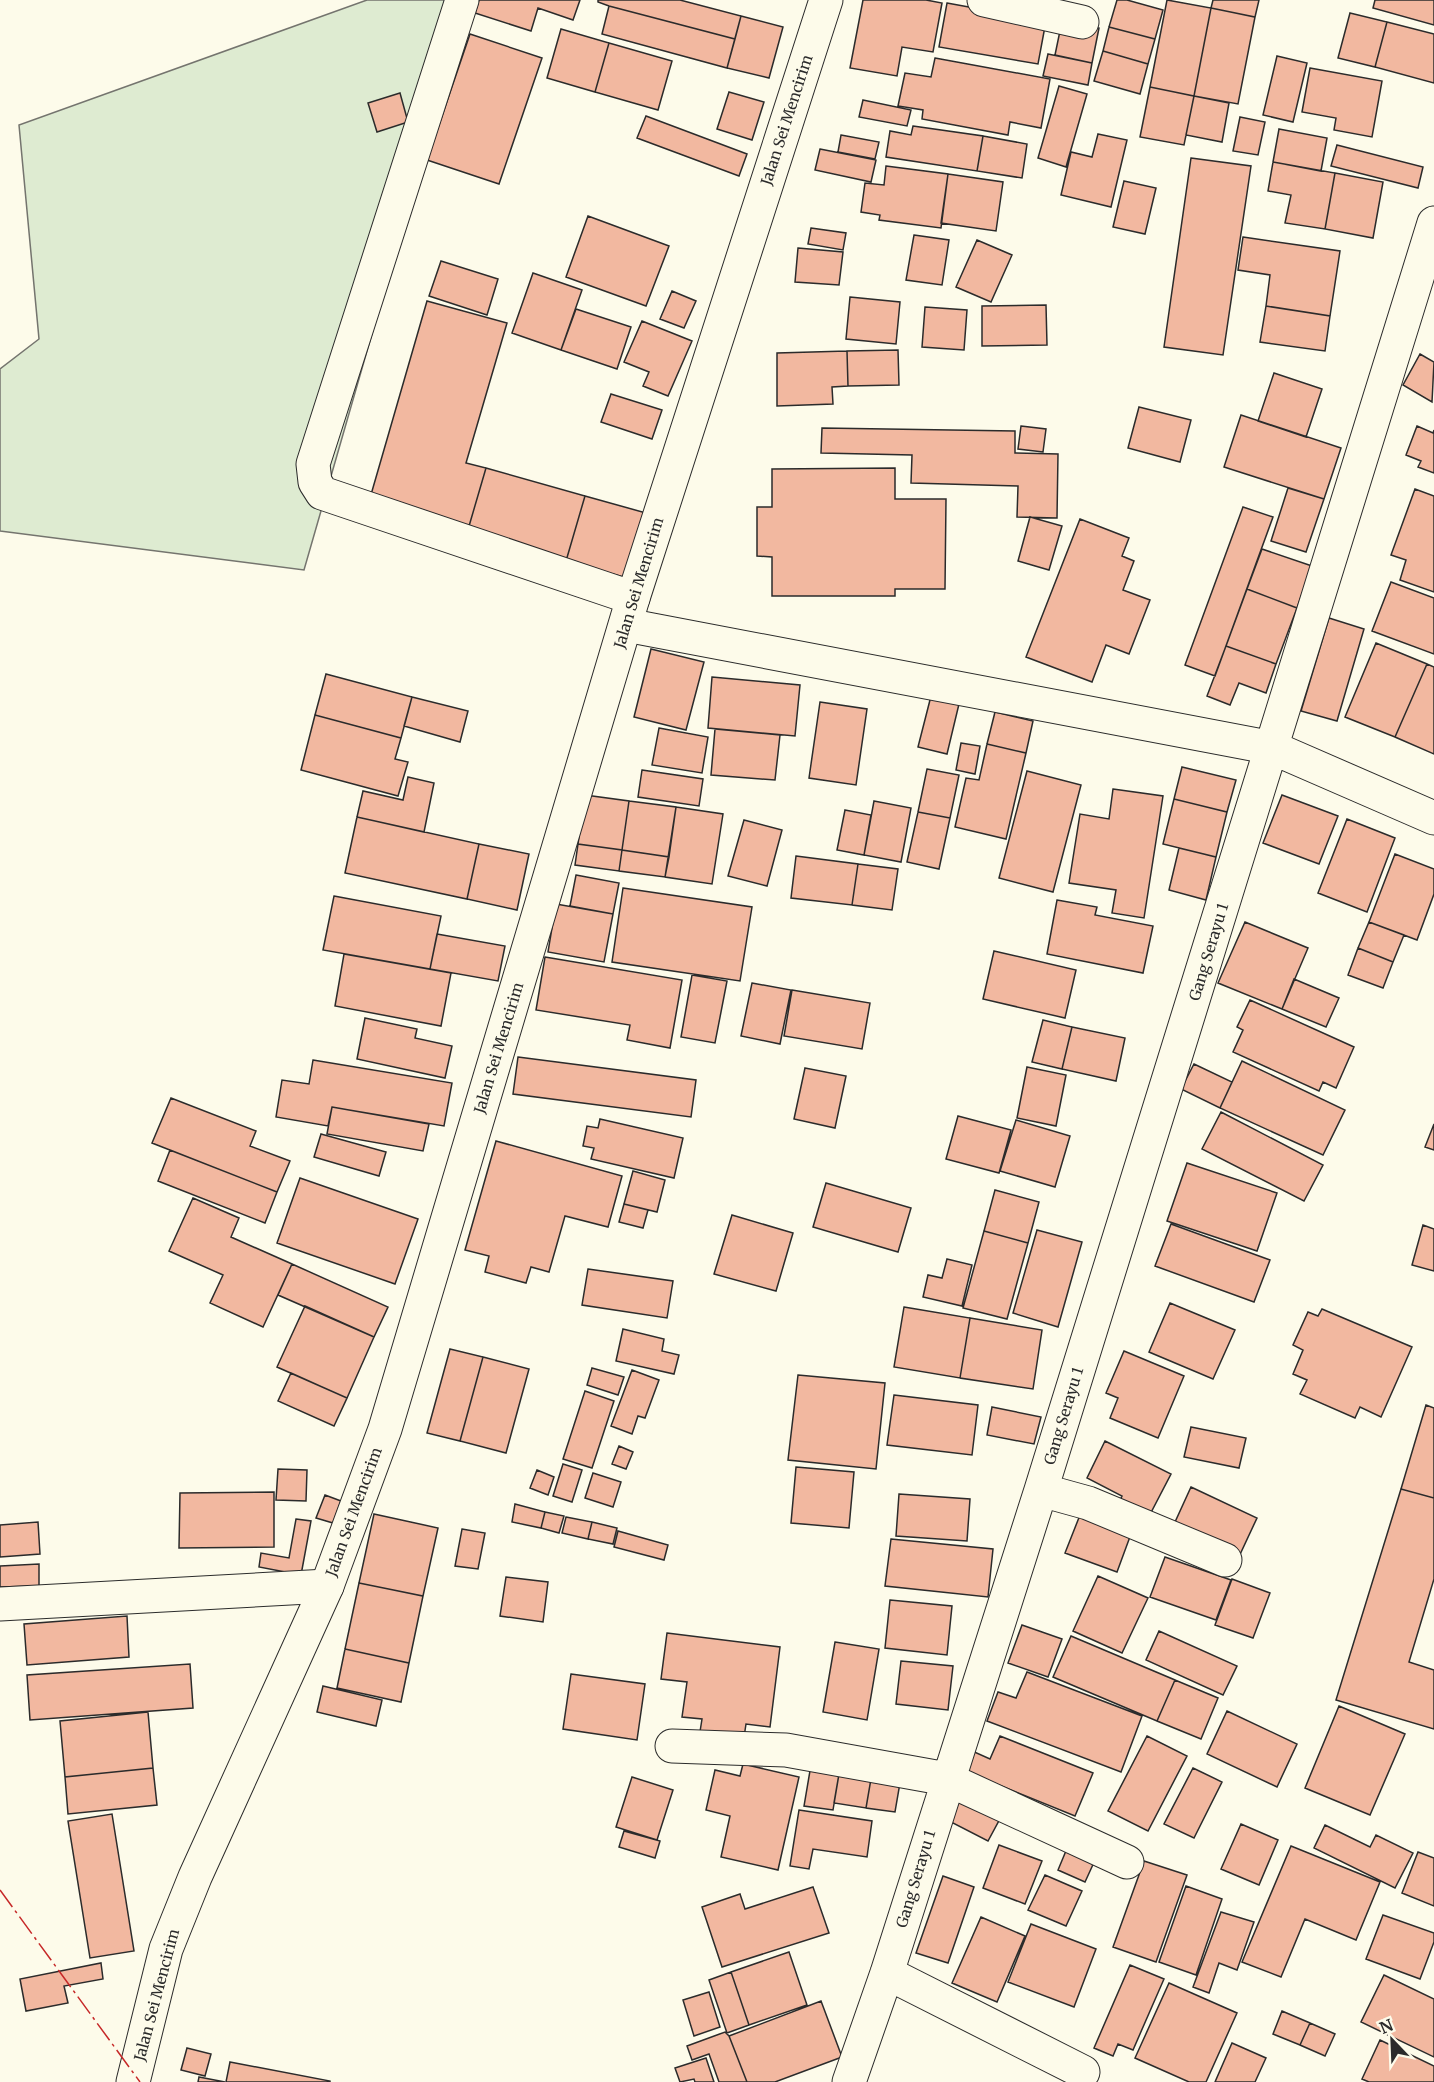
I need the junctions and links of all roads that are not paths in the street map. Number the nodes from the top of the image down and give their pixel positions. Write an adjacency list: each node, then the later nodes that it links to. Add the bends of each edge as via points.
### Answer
1 (462, 0): 7 (street, via 313,464 315,482 322,493)
2 (826, 0): 7 (street, Jalan Sei Mencirim)
3 (984, 0): 4 (street)
4 (1082, 22)
5 (1434, 223): 6 (street, Gang Serayu 1)
6 (1427, 275): 8 (street, Gang Serayu 1)
7 (629, 611): 8 (street); 12 (street, Jalan Sei Mencirim, via 385,1429)
8 (1273, 748): 9 (street); 10 (street, Gang Serayu 1)
9 (1434, 818)
10 (1041, 1490): 11 (street, via 1088,1503); 15 (street, Gang Serayu 1)
11 (1225, 1560)
12 (327, 1586): 13 (street); 19 (street, Jalan Sei Mencirim, via 166,1949)
13 (0, 1604)
14 (672, 1746): 15 (street, via 786,1750)
15 (947, 1779): 16 (street); 17 (street, Gang Serayu 1)
16 (1127, 1862)
17 (887, 1973): 18 (street); 20 (street, Gang Serayu 1)
18 (1083, 2072)
19 (134, 2082)
20 (849, 2082)

